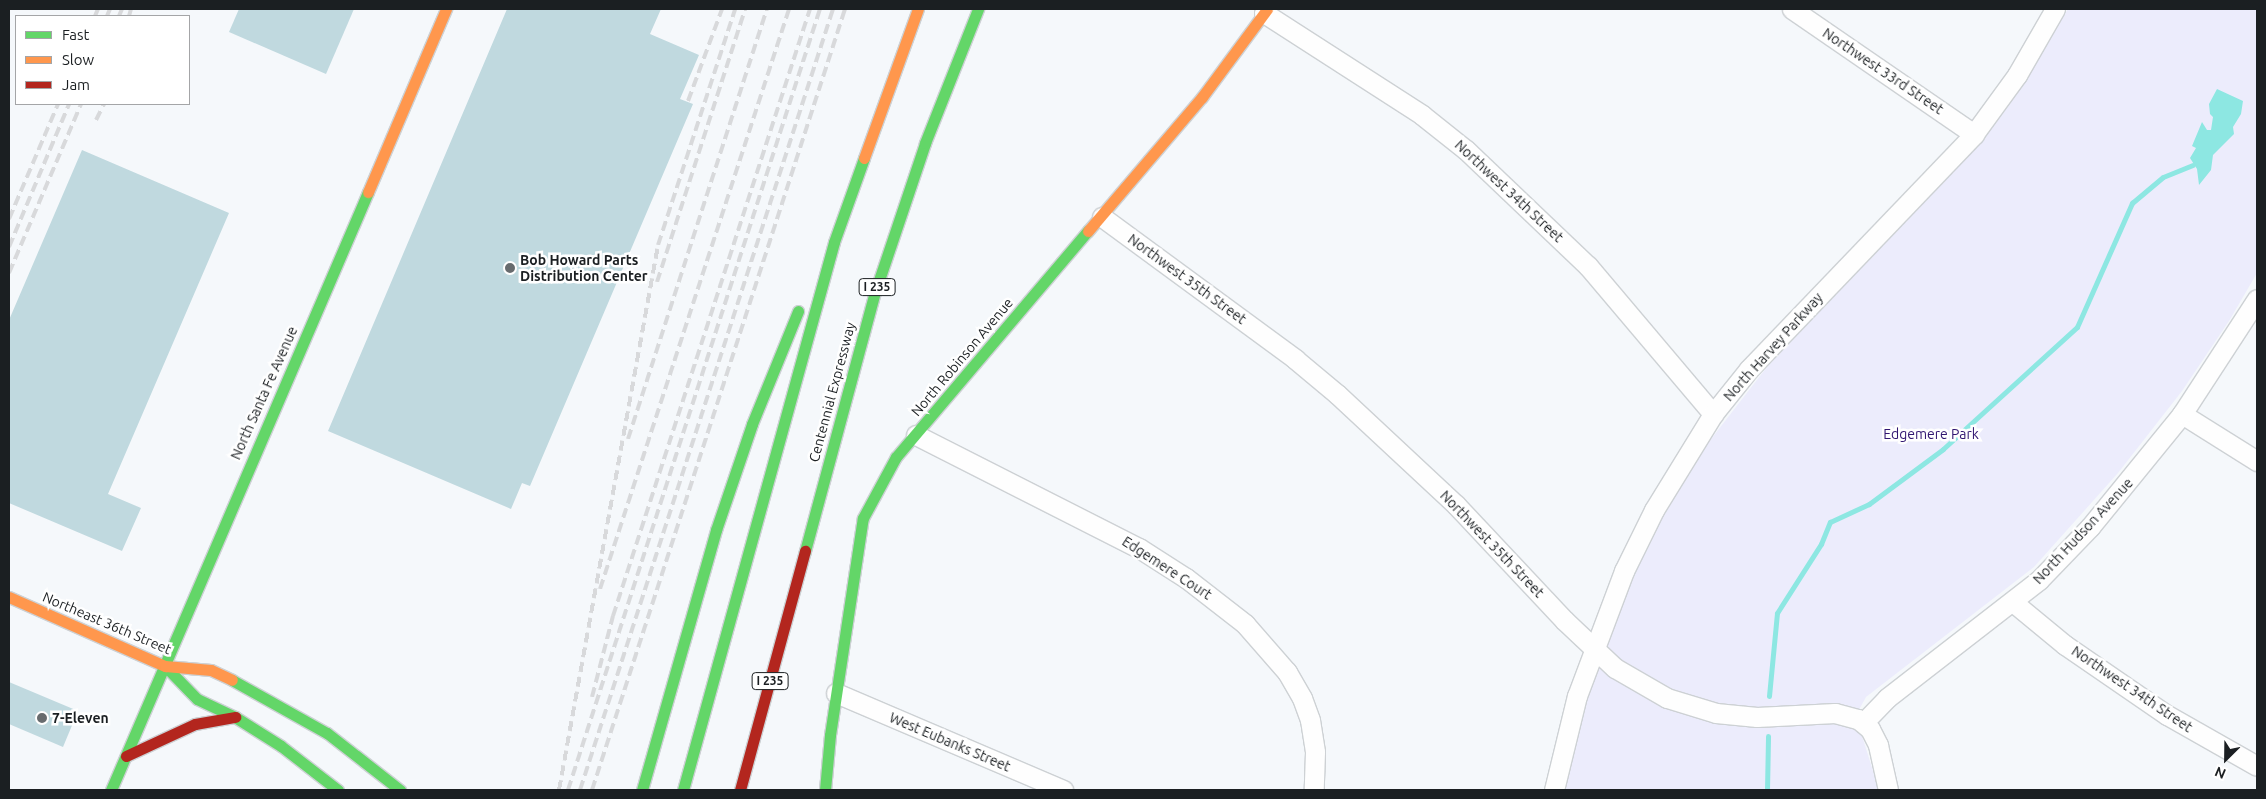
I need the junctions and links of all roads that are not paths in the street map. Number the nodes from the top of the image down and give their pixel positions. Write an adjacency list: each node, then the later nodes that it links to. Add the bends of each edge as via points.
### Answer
1 (446, 9): 20 (main road, North Santa Fe Avenue)
2 (918, 9): 7 (main road)
3 (978, 9): 31 (main road, Centennial Expressway / I 235, via 922,151 875,292)
4 (1792, 9): 8 (street, Northwest 33rd Street)
5 (2055, 9): 8 (street, North Harvey Parkway, via 2017,75)
6 (1265, 11): 9 (main road, North Robinson Avenue, via 1202,96); 13 (street, Northwest 34th Street, via 1422,115 1473,156 1588,266)
7 (873, 126): 10 (main road); 30 (main road, via 804,347)
8 (1974, 134): 13 (street, North Harvey Parkway, via 1749,369)
9 (1102, 216): 15 (main road, North Robinson Avenue); 19 (street, Northwest 35th Street, via 1295,359 1337,394 1456,505)
10 (811, 280)
11 (803, 298): 29 (main road, via 752,424 716,530)
12 (2257, 299): 14 (street, North Hudson Avenue)
13 (1714, 414): 19 (street, North Harvey Parkway, via 1654,510 1624,571)
14 (2182, 414): 16 (street); 18 (street, North Hudson Avenue, via 2090,527)
15 (916, 435): 21 (main road, North Robinson Avenue, via 880,482 863,518); 34 (street, Edgemere Court, via 1139,548 1186,578 1245,624 1271,651 1302,698 1310,720 1315,752)
16 (2257, 461)
17 (9, 597): 20 (main road, Northeast 36th Street)
18 (2014, 602): 23 (street, North Hudson Avenue, via 1887,698); 25 (street, Northwest 34th Street, via 2066,645 2166,715)
19 (1593, 649): 23 (street, Northwest 35th Street, via 1619,671 1667,698 1701,709 1756,717 1835,714); 35 (street, North Harvey Parkway, via 1562,748)
20 (165, 666): 22 (main road, via 197,699); 24 (main road, North Santa Fe Avenue); 28 (main road, Northeast 36th Street, via 211,670 271,700 327,733)
21 (836, 693): 32 (main road, North Robinson Avenue); 33 (street, West Eubanks Street)
22 (235, 716): 24 (main road, via 195,724); 27 (main road)
23 (1864, 722): 36 (street, via 1878,745)
24 (126, 756): 26 (main road, North Santa Fe Avenue)
25 (2257, 766)
26 (111, 790)
27 (338, 790)
28 (400, 790)
29 (642, 790)
30 (683, 790)
31 (740, 790)
32 (825, 790)
33 (1063, 790)
34 (1314, 790)
35 (1554, 790)
36 (1888, 790)

